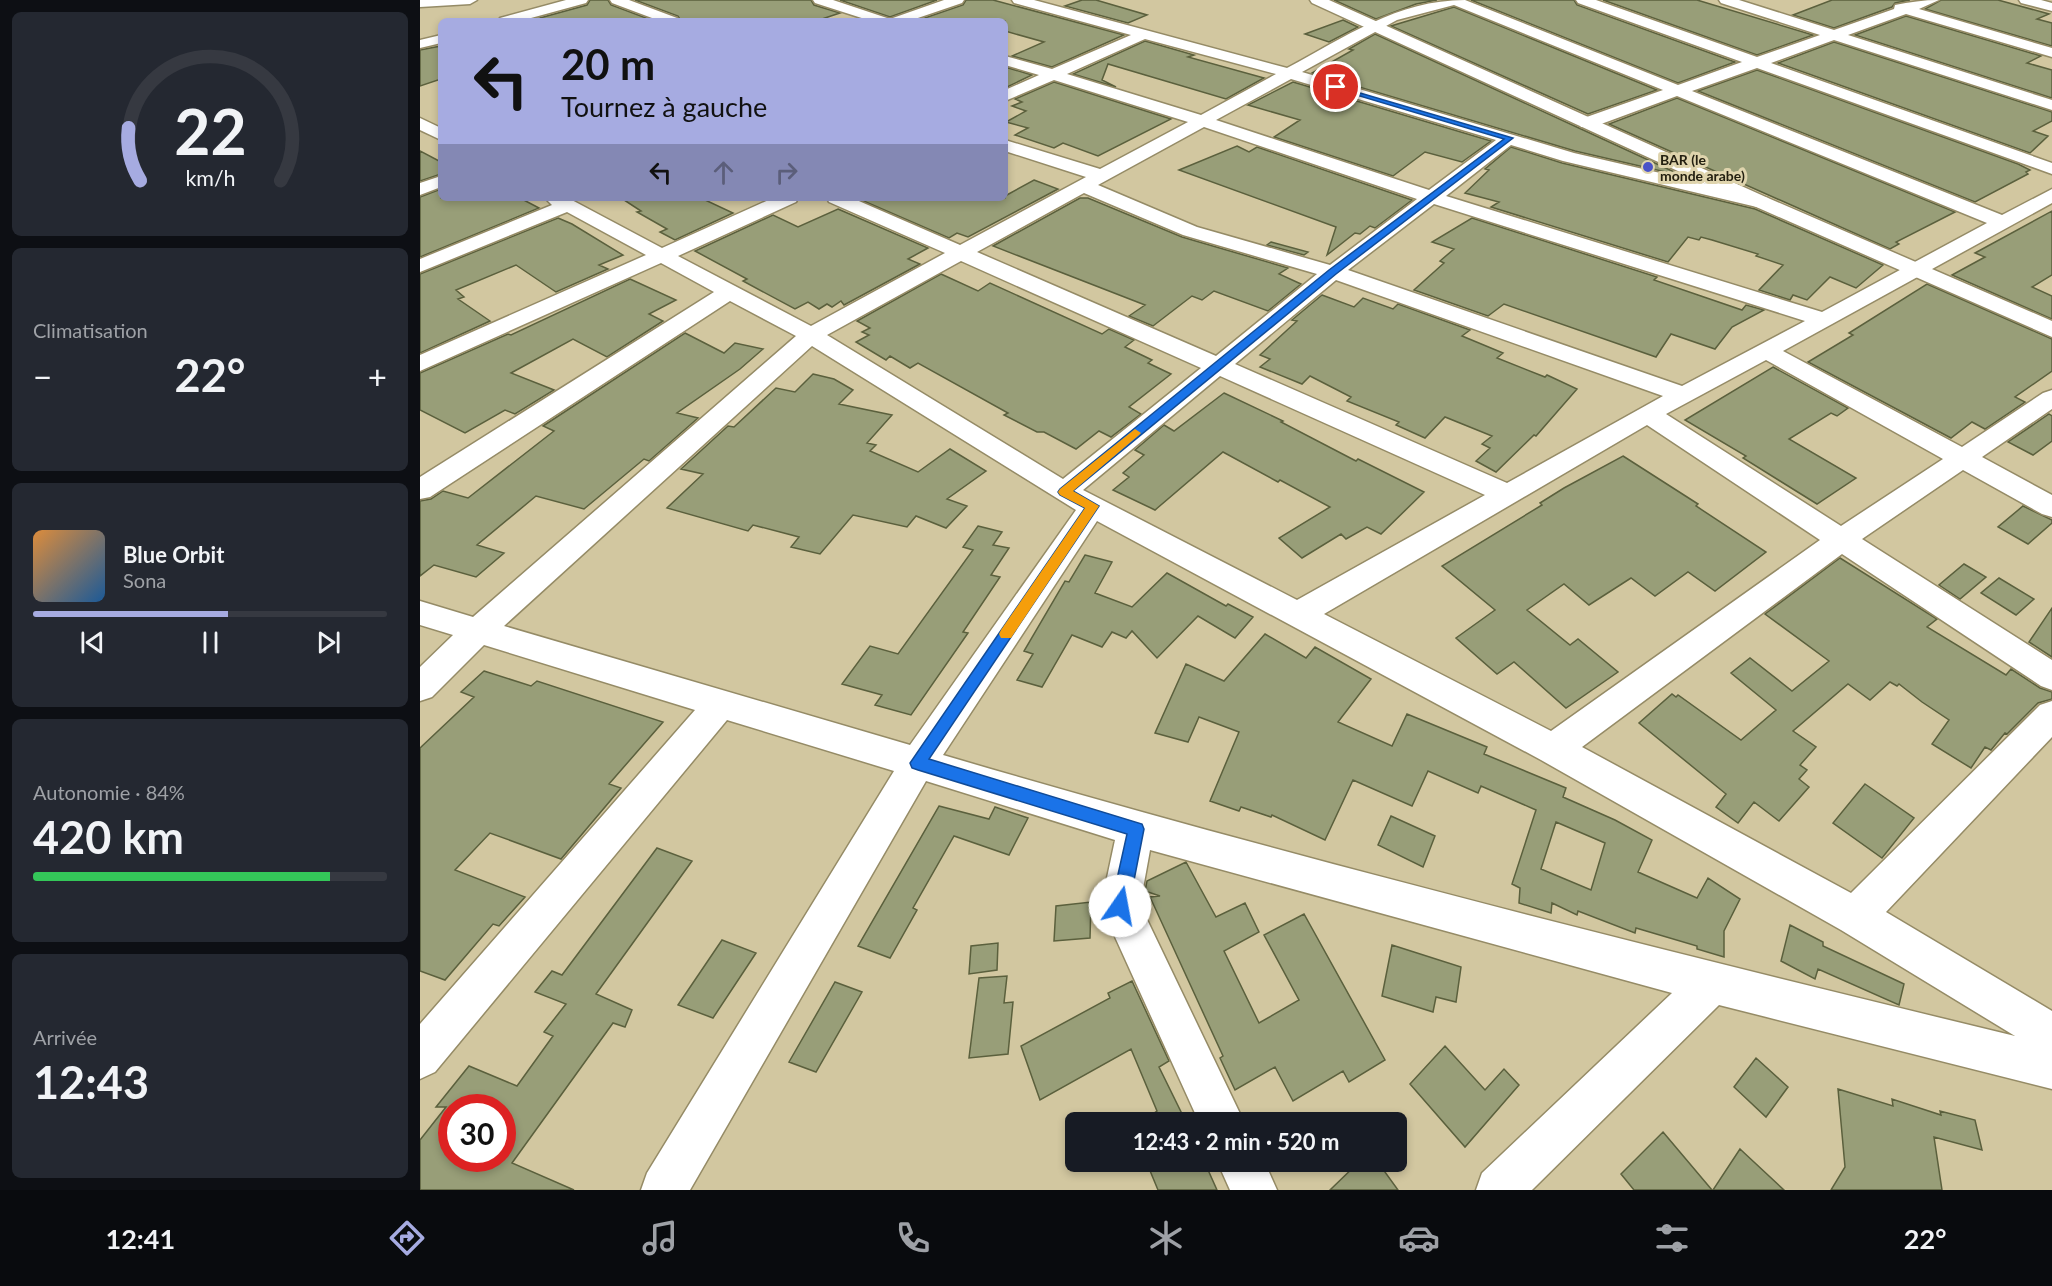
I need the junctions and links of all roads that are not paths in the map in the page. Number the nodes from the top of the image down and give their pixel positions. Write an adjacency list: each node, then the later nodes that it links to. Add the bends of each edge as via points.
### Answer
1 (467, 0): 13 (street); 17 (street)
2 (582, 0): 18 (street)
3 (617, 0): 19 (street)
4 (820, 0): 20 (street)
5 (957, 0): 21 (street)
6 (1019, 0): 23 (street)
7 (1317, 0): 22 (street)
8 (1455, 0): 22 (street, via 1392,17); 32 (street)
9 (1583, 0): 29 (street)
10 (1726, 0): 24 (street)
11 (1932, 0): 16 (street)
12 (2026, 0): 15 (street)
13 (420, 3)
14 (1885, 3): 16 (street)
15 (2052, 7)
16 (1906, 9): 24 (street); 27 (street)
17 (456, 16)
18 (516, 18)
19 (664, 18)
20 (876, 18)
21 (905, 18)
22 (1375, 27): 30 (street); 37 (street)
23 (1144, 34): 30 (street); 31 (street)
24 (1834, 35): 29 (street); 34 (street)
25 (438, 40): 26 (street)
26 (420, 44)
27 (2052, 53)
28 (1008, 61): 31 (street)
29 (1756, 63): 32 (street); 41 (street)
30 (1292, 74): 35 (street); 39 (street)
31 (1052, 75): 33 (street); 35 (street)
32 (1678, 91): 37 (street); 51 (street)
33 (1008, 95)
34 (2052, 105)
35 (1203, 121): 42 (street); 46 (street)
36 (420, 123): 38 (street)
37 (1587, 123): 50 (street)
38 (438, 133)
39 (1509, 138): 46 (street); 50 (street, via 1569,157)
40 (1008, 146): 42 (street)
41 (2052, 169)
42 (1093, 181): 52 (street); 56 (street, via 1190,231)
43 (438, 182): 44 (street)
44 (420, 189)
45 (2052, 195): 51 (street)
46 (1430, 197): 56 (street); 58 (street)
47 (782, 201): 53 (street)
48 (843, 201): 52 (street)
49 (561, 202): 53 (street); 54 (street)
50 (1761, 202): 55 (street)
51 (2003, 222): 55 (street)
52 (960, 253): 60 (street); 63 (street)
53 (662, 256): 57 (street); 62 (street)
54 (420, 266)
55 (1917, 270): 58 (street); 59 (street)
56 (1333, 272): 63 (street); 64 (street)
57 (729, 292): 60 (street); 68 (street)
58 (1824, 320): 61 (street)
59 (2052, 330)
60 (811, 335): 70 (street); 75 (street)
61 (1766, 351): 64 (street); 67 (street)
62 (420, 364)
63 (1216, 365): 69 (street); 70 (street)
64 (1682, 394): 66 (street)
65 (2052, 398): 67 (street)
66 (1647, 414): 69 (street); 72 (street)
67 (1962, 459): 71 (street); 72 (street)
68 (420, 490)
69 (1506, 493): 74 (street)
70 (1078, 499): 74 (street); 81 (street)
71 (2052, 507)
72 (1841, 540): 76 (street); 80 (street)
73 (420, 613): 75 (street)
74 (1299, 614): 80 (street)
75 (480, 629): 77 (street); 78 (street)
76 (2052, 676)
77 (420, 687)
78 (719, 705): 81 (street); 86 (street)
79 (2052, 715): 83 (street)
80 (1554, 749): 83 (street)
81 (918, 763): 82 (street); 90 (street)
82 (1136, 829): 84 (street); 88 (street, via 1120,906)
83 (1855, 916): 85 (street)
84 (1712, 983): 87 (street); 92 (street)
85 (2052, 1035)
86 (420, 1058)
87 (2052, 1067)
88 (1217, 1112)
89 (1245, 1172): 91 (street)
90 (664, 1190)
91 (1254, 1190)
92 (1499, 1190)

